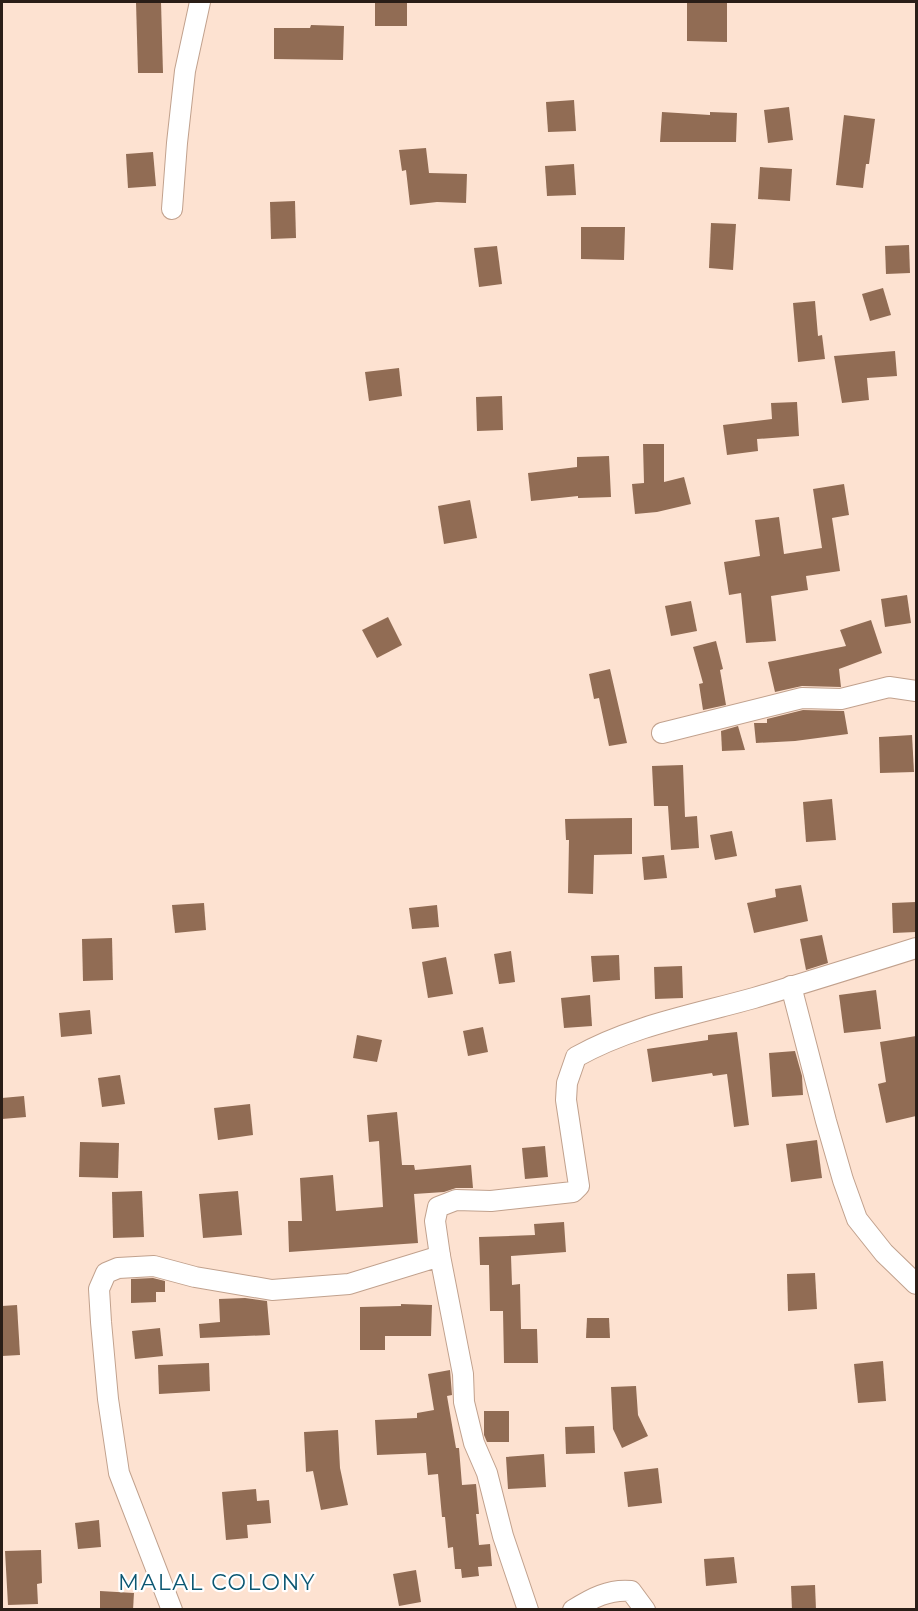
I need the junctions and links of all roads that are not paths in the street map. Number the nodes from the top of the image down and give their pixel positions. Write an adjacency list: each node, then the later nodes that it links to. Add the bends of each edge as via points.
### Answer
1 (200, 2): 2 (street, via 186,70)
2 (172, 209)
3 (916, 692): 4 (street, via 889,687 841,699 802,698)
4 (662, 733)
5 (916, 948): 6 (street)
6 (790, 986): 7 (street, via 618,1036 576,1057 567,1083 567,1100 578,1189 517,1199 456,1200 438,1207 435,1221); 8 (street, via 857,1219)
7 (440, 1256): 9 (street, via 349,1284 272,1290 154,1266 118,1268 106,1273 99,1289 101,1322 119,1473); 10 (street, via 464,1374 464,1402 471,1433)
8 (916, 1284)
9 (172, 1610)
10 (528, 1610)
11 (573, 1610): 12 (street, via 620,1590 631,1591)
12 (645, 1610)

